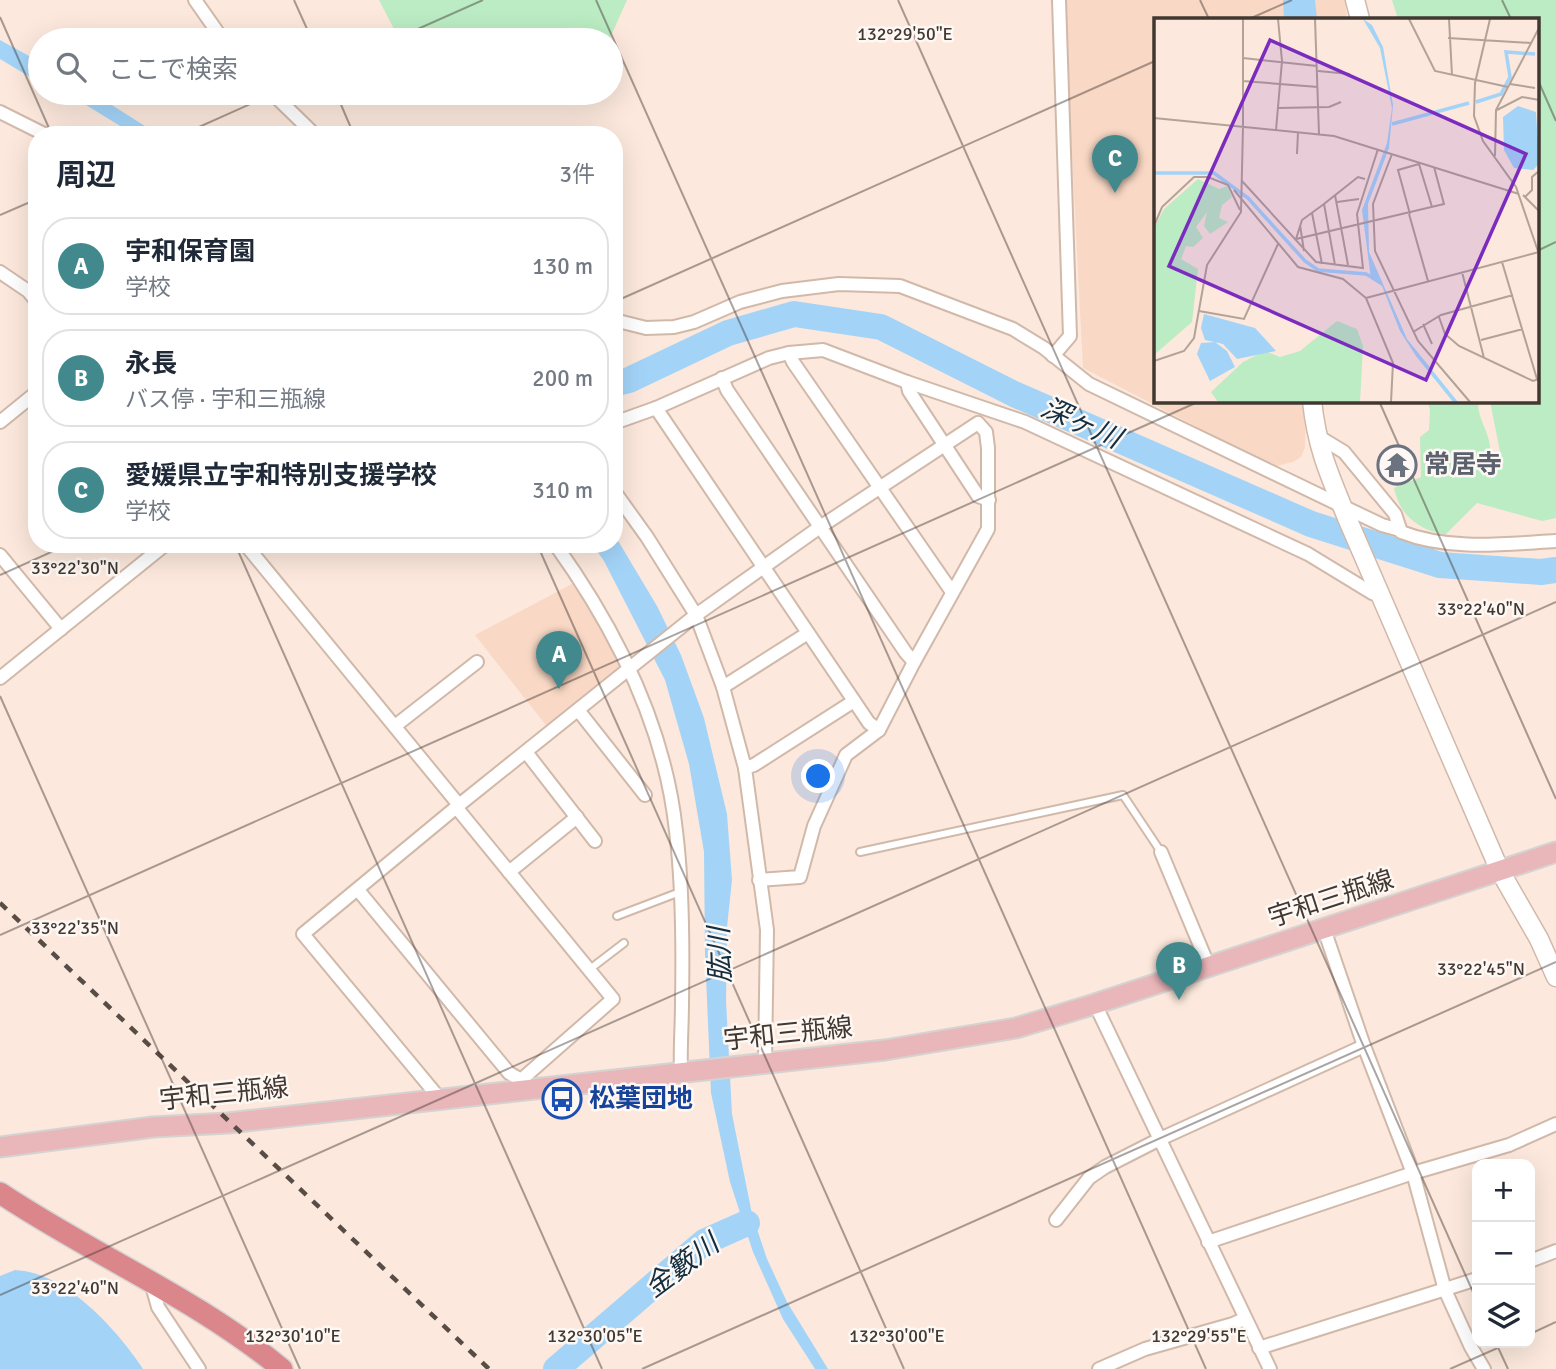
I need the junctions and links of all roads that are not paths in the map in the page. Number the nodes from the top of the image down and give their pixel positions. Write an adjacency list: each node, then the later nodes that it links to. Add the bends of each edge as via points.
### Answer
1 (195, 0): 5 (street)
2 (1059, 0): 14 (street, via 1070,336)
3 (1355, 0): 4 (street)
4 (1360, 18)
5 (215, 28)
6 (284, 105): 9 (street)
7 (0, 112): 8 (street)
8 (28, 126)
9 (306, 126)
10 (0, 272): 11 (street)
11 (28, 291)
12 (623, 322): 14 (street, via 646,328 674,327 782,291 878,284 900,286 1013,329)
13 (789, 353): 15 (street); 16 (street, via 823,350); 26 (street)
14 (1053, 356): 29 (street, via 1089,384)
15 (722, 378): 20 (street); 30 (street)
16 (907, 382): 19 (street); 25 (street)
17 (28, 399): 22 (street)
18 (1312, 402): 24 (street)
19 (972, 404): 23 (street); 38 (street, via 1025,422 1282,541 1372,593)
20 (656, 408): 21 (street); 37 (street)
21 (623, 420)
22 (0, 422)
23 (978, 424): 25 (street); 27 (street, via 986,432)
24 (1316, 435): 29 (street); 31 (street, via 1344,452 1395,514)
25 (943, 445): 26 (street); 27 (street, via 978,496)
26 (880, 488): 30 (street); 39 (street)
27 (989, 500): 39 (street, via 988,529)
28 (623, 503): 40 (street)
29 (1344, 512): 31 (street); 38 (street)
30 (820, 527): 37 (street); 44 (street)
31 (1400, 530): 32 (street, via 1441,543)
32 (1556, 541)
33 (155, 553): 41 (street)
34 (253, 553): 50 (street)
35 (561, 553): 45 (street)
36 (0, 555): 41 (street)
37 (764, 567): 40 (street); 42 (street)
38 (1379, 590): 61 (street)
39 (952, 592): 44 (street)
40 (696, 615): 45 (street); 47 (street)
41 (61, 629): 46 (street)
42 (808, 633): 47 (street); 48 (street)
43 (477, 662): 50 (street)
44 (914, 662): 51 (street)
45 (631, 668): 49 (street); 65 (street, via 667,774)
46 (0, 678)
47 (723, 687): 53 (street)
48 (854, 701): 51 (street); 53 (street)
49 (578, 710): 52 (street); 54 (street)
50 (395, 726): 55 (street)
51 (878, 730): 63 (street, via 846,755 814,826 800,877)
52 (526, 751): 55 (street); 56 (street)
53 (744, 768): 63 (street)
54 (645, 795)
55 (458, 806): 62 (street); 64 (street)
56 (577, 817): 57 (street); 62 (street)
57 (595, 841)
58 (860, 852): 59 (lane, via 1123,795)
59 (1161, 852): 69 (street)
60 (1556, 852): 61 (main road, 宇和三瓶線)
61 (1500, 871): 67 (main road, 宇和三瓶線); 71 (street)
62 (509, 872): 70 (street)
63 (759, 880): 74 (street, via 767,930)
64 (358, 890): 76 (street); 77 (street, via 303,934)
65 (680, 892): 66 (lane); 75 (street, via 680,1038)
66 (617, 916)
67 (1324, 929): 69 (main road, 宇和三瓶線); 73 (street)
68 (624, 943): 70 (lane)
69 (1209, 967): 72 (main road, 宇和三瓶線)
70 (589, 970): 76 (street, via 613,999)
71 (1556, 977)
72 (1095, 1004): 74 (main road, 宇和三瓶線, via 1016,1028); 79 (street)
73 (1364, 1046): 79 (street); 81 (street)
74 (760, 1063): 75 (main road, 宇和三瓶線)
75 (685, 1071): 76 (main road, 宇和三瓶線)
76 (522, 1085): 77 (main road, 宇和三瓶線)
77 (440, 1099): 80 (main road, 宇和三瓶線)
78 (1556, 1124): 81 (street, via 1509,1144)
79 (1160, 1139): 83 (street, via 1089,1178); 84 (street)
80 (0, 1147)
81 (1413, 1173): 84 (street); 89 (street)
82 (0, 1193): 87 (highway, via 50,1227)
83 (1056, 1220)
84 (1208, 1242): 90 (street)
85 (1556, 1251): 86 (street)
86 (1535, 1259)
87 (151, 1281): 92 (street, via 158,1307); 93 (highway, via 247,1340)
88 (1472, 1281): 89 (street)
89 (1445, 1290): 91 (street); 96 (street)
90 (1244, 1319): 91 (street); 94 (street, via 1145,1349)
91 (1259, 1348): 95 (street)
92 (199, 1369)
93 (282, 1369)
94 (1099, 1369)
95 (1270, 1369)
96 (1485, 1369)

